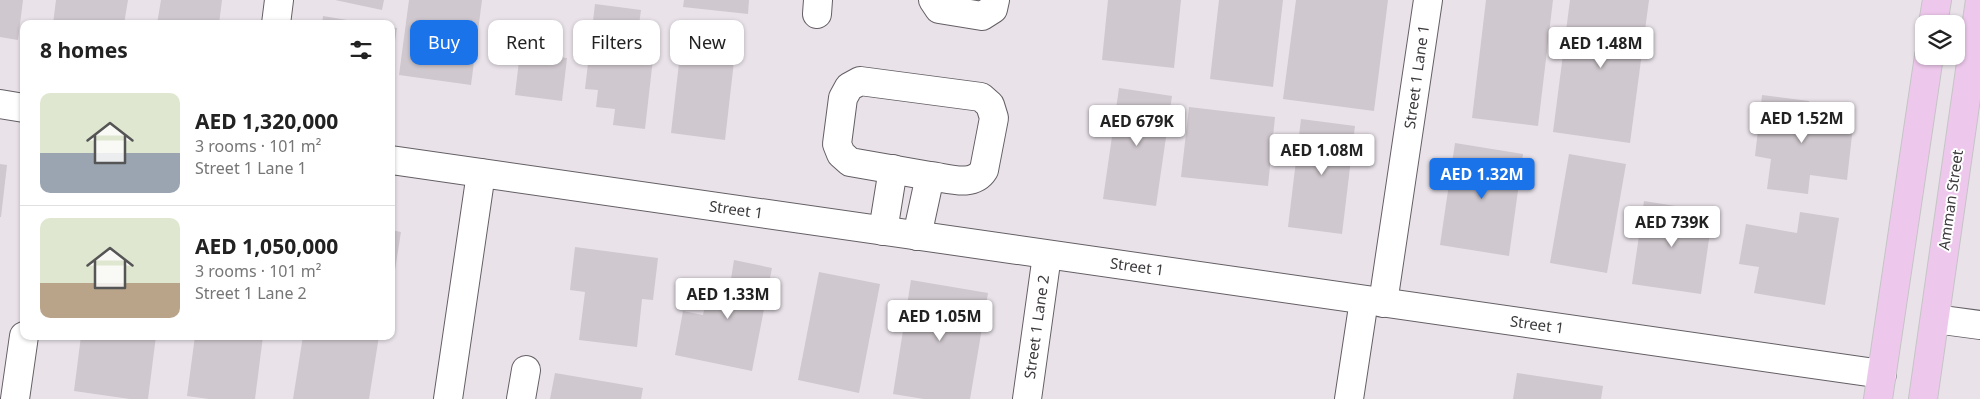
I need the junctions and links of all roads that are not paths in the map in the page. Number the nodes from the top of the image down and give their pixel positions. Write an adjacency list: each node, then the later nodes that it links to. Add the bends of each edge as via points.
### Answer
1 (279, 0): 8 (street)
2 (933, 0): 3 (street, via 939,9 982,16 993,9)
3 (994, 0)
4 (1428, 0): 19 (street, Street 1 Lane 1)
5 (1937, 0): 7 (main road)
6 (1980, 0): 20 (main road, Amman Street)
7 (1934, 15)
8 (276, 20)
9 (1928, 65): 24 (main road)
10 (0, 104): 11 (street)
11 (20, 107)
12 (395, 161): 14 (street, Street 1)
13 (893, 170): 15 (street); 15 (street, via 850,162 841,154 837,144 843,98 849,87 860,81 982,97 990,105 994,118 980,177 971,181); 16 (street)
14 (480, 173): 16 (street, Street 1); 26 (street)
15 (930, 176): 17 (street)
16 (883, 231): 17 (street, Street 1)
17 (917, 236): 18 (street, Street 1)
18 (1047, 255): 19 (street, Street 1); 28 (street, Street 1 Lane 2)
19 (1374, 302): 24 (street, Street 1); 29 (street, Street 1 Lane 1)
20 (1935, 319): 21 (street); 30 (main road, Amman Street)
21 (1980, 325)
22 (23, 340): 25 (street)
23 (526, 370): 27 (street)
24 (1880, 387)
25 (16, 399)
26 (448, 399)
27 (521, 399)
28 (1027, 399)
29 (1349, 399)
30 (1923, 399)

